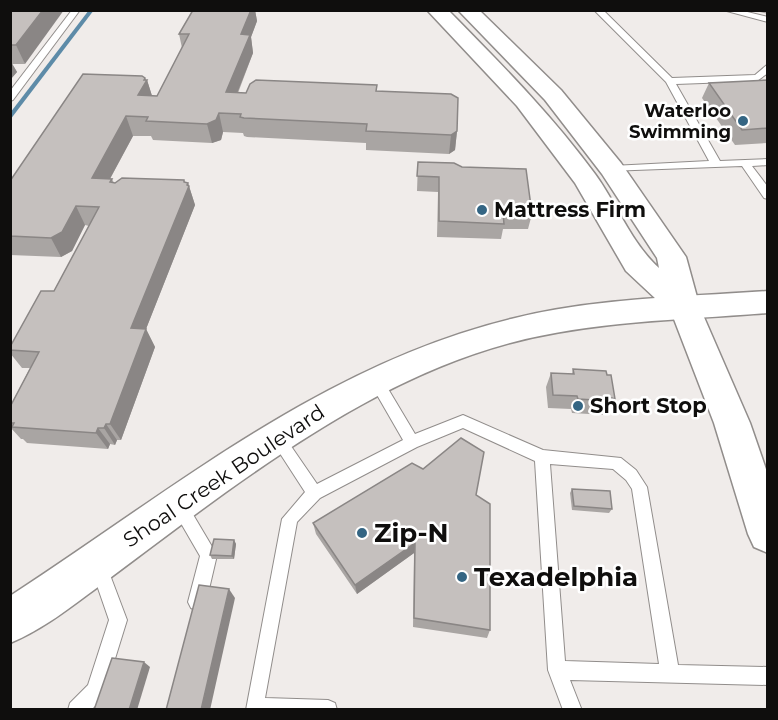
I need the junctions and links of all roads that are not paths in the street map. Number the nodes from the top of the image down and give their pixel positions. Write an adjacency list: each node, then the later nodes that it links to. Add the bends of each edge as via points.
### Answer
1 (76, 10): 9 (lane)
2 (436, 10): 16 (main road, via 525,101 586,180 636,264)
3 (467, 10): 13 (main road, via 553,95)
4 (598, 10): 8 (lane)
5 (728, 10): 6 (lane)
6 (768, 20)
7 (768, 67): 8 (lane, via 757,78)
8 (670, 81): 12 (lane)
9 (10, 98)
10 (768, 162): 11 (lane)
11 (745, 163): 12 (lane); 14 (lane)
12 (717, 164): 13 (lane)
13 (612, 169): 16 (main road, via 671,257)
14 (765, 189)
15 (768, 302): 16 (main road, Shoal Creek Boulevard)
16 (685, 308): 17 (main road, Shoal Creek Boulevard, via 580,318 510,331); 23 (main road, via 732,423)
17 (376, 381): 18 (main road, Shoal Creek Boulevard); 19 (lane)
18 (276, 438): 21 (lane); 22 (main road, Shoal Creek Boulevard)
19 (412, 442): 20 (lane, via 463,421); 21 (lane)
20 (542, 457): 27 (lane); 28 (lane, via 616,463 639,487)
21 (314, 493): 30 (lane, via 290,519)
22 (178, 504): 24 (main road, Shoal Creek Boulevard); 25 (lane, via 209,555)
23 (768, 534)
24 (97, 561): 26 (main road, Shoal Creek Boulevard); 32 (lane, via 118,620 96,692)
25 (192, 621)
26 (10, 622)
27 (557, 670): 28 (lane); 31 (lane)
28 (670, 674): 29 (lane)
29 (768, 676)
30 (253, 708): 33 (lane)
31 (569, 709)
32 (77, 710)
33 (328, 710)

